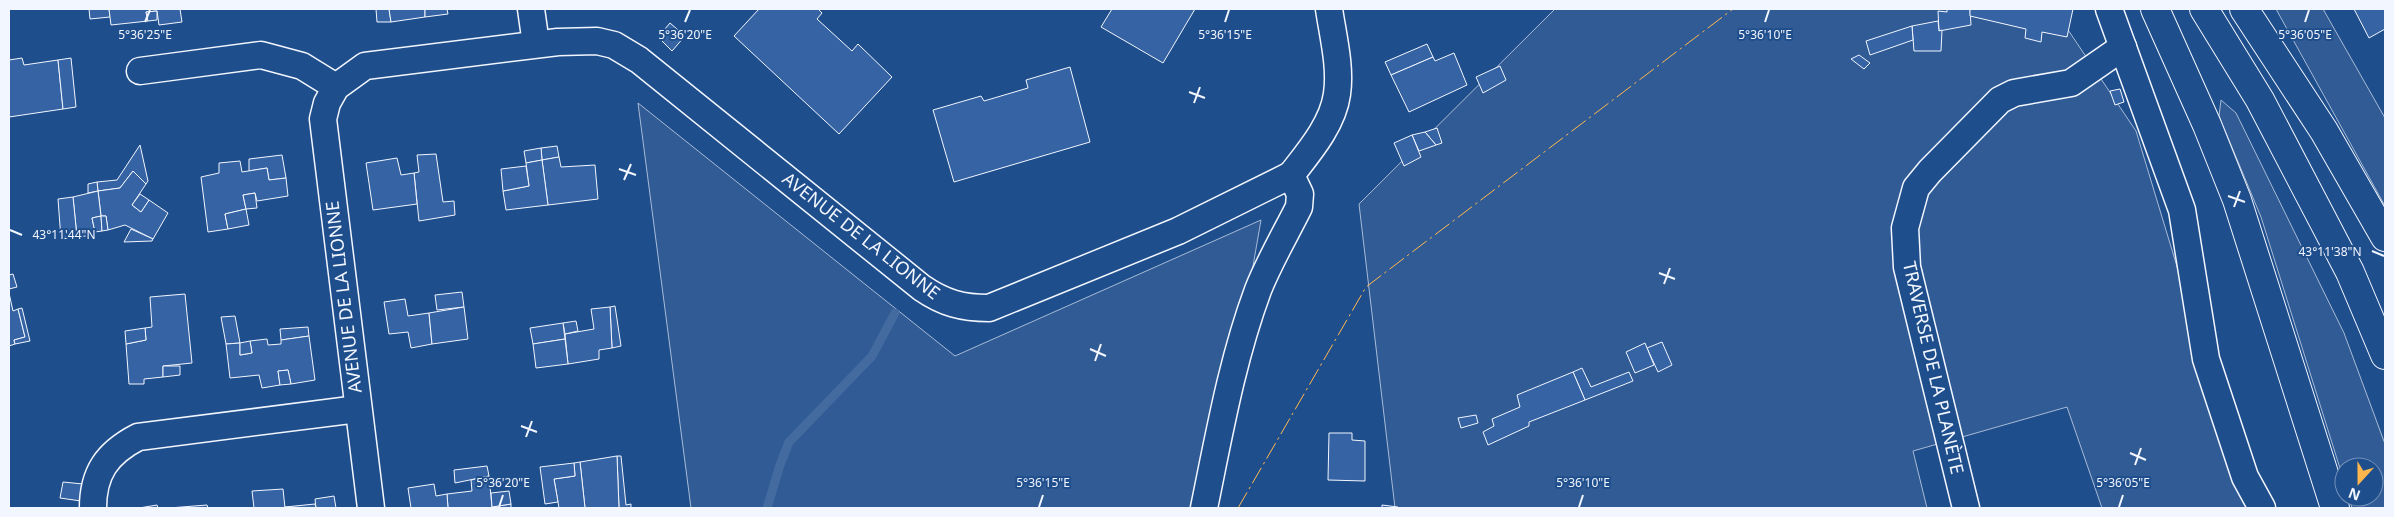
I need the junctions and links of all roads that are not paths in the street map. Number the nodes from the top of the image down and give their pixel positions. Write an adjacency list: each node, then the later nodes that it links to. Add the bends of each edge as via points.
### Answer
1 (531, 9): 7 (street)
2 (1329, 9): 11 (street, via 1337,95 1312,148)
3 (2109, 9): 8 (street)
4 (2155, 9): 20 (main road, via 2237,200)
5 (2204, 9): 13 (main road, via 2260,100 2342,255)
6 (2244, 9): 12 (main road, via 2324,131)
7 (536, 44): 10 (street, AVENUE DE LA LIONNE, via 365,66); 11 (street, AVENUE DE LA LIONNE, via 597,41 614,45 639,60 922,288 940,300 956,305 989,308 1178,231)
8 (2123, 47): 18 (street, TRAVERSE DE LA PLANÈTE, via 2070,83 2014,93 2000,100 1916,188 1905,228 1907,267); 19 (street, via 2182,210 2206,359 2245,477)
9 (140, 71): 10 (street, via 262,55 302,66)
10 (336, 87): 14 (street, AVENUE DE LA LIONNE, via 323,119)
11 (1291, 175): 17 (street, via 1300,194 1299,207 1259,288 1241,340)
12 (2385, 237)
13 (2385, 355)
14 (358, 409): 15 (street, via 138,437 120,446 100,471 94,488); 16 (street, AVENUE DE LA LIONNE)
15 (93, 508)
16 (370, 508)
17 (1204, 508)
18 (1966, 508)
19 (2262, 508)
20 (2335, 508)

